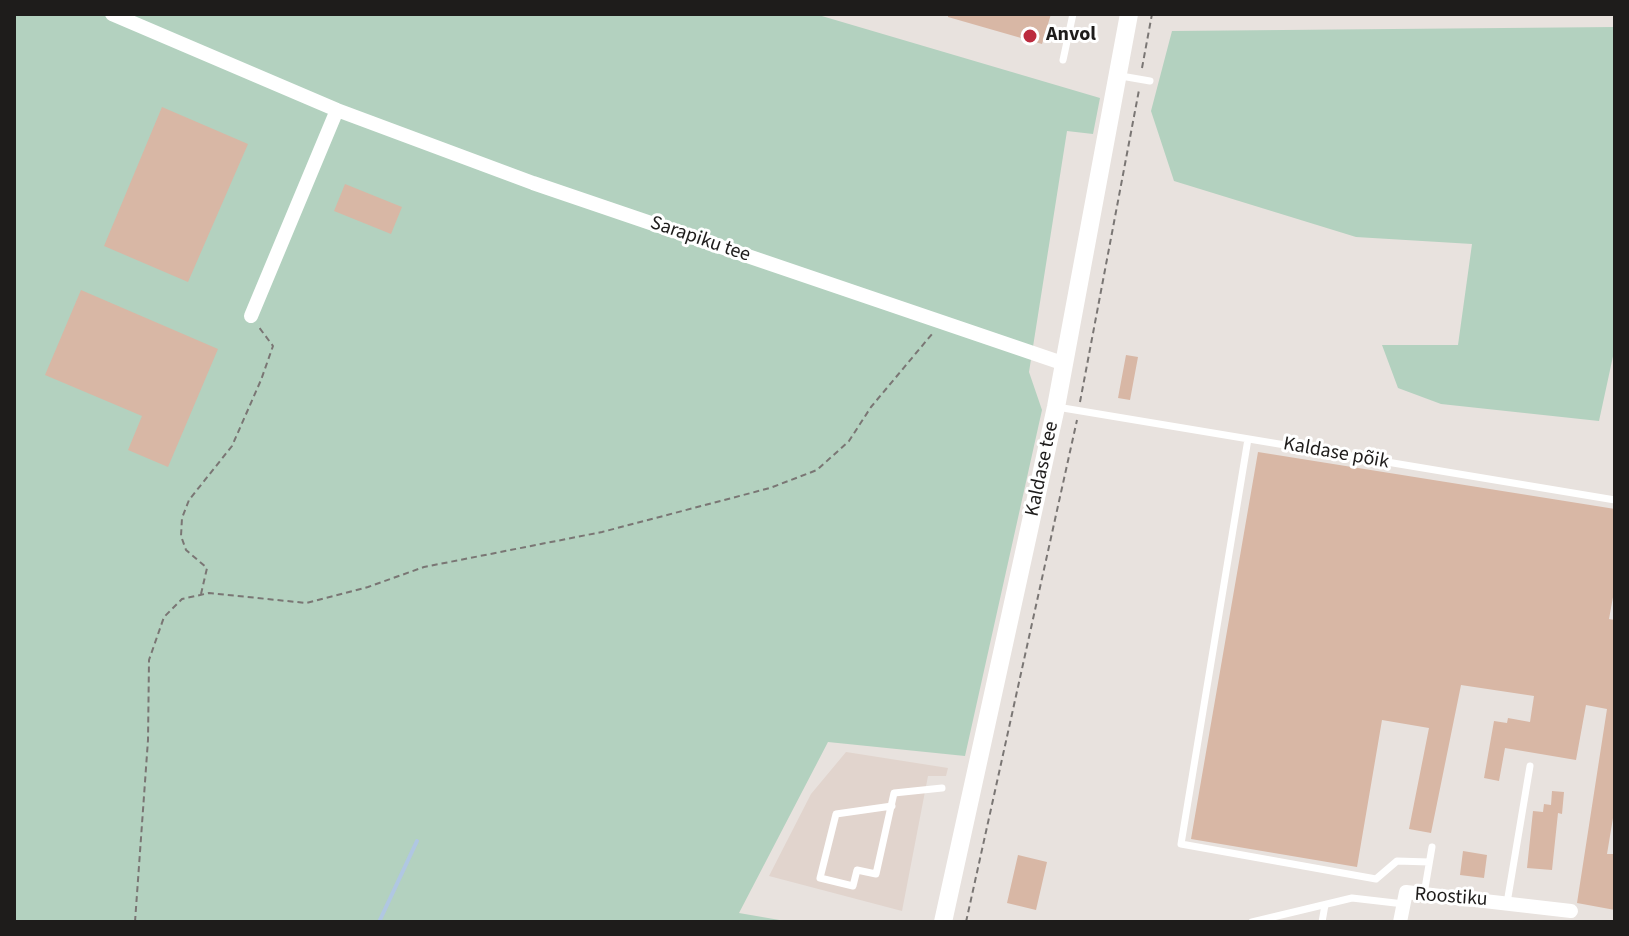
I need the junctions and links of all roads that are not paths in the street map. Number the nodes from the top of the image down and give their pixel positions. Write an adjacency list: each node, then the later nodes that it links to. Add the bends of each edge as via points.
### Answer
1 (112, 14): 7 (street, Sarapiku tee)
2 (1073, 14): 4 (lane)
3 (1129, 14): 5 (street, Kaldase tee)
4 (1063, 60)
5 (1118, 76): 6 (lane); 9 (street, Kaldase tee)
6 (1150, 81)
7 (337, 110): 8 (street); 9 (street, Sarapiku tee, via 533,183)
8 (251, 316)
9 (1065, 364): 10 (street, Kaldase tee)
10 (1056, 407): 11 (lane, Kaldase põik); 23 (street, Kaldase tee)
11 (1248, 439): 12 (lane, Kaldase põik); 17 (lane, via 1181,844 1376,879 1397,861)
12 (1615, 500)
13 (1530, 766): 19 (lane)
14 (942, 788): 15 (lane, via 894,793)
15 (892, 806): 15 (lane, via 876,874 857,870 853,886 820,878 836,814)
16 (1432, 847): 17 (lane)
17 (1429, 862): 18 (lane)
18 (1424, 894): 19 (street, Roostiku); 20 (street, Roostiku, via 1406,892)
19 (1507, 903): 22 (street, Roostiku)
20 (1404, 904): 21 (lane, via 1352,898); 26 (street, Roostiku)
21 (1325, 905): 24 (lane); 25 (lane)
22 (1571, 911)
23 (943, 922)
24 (1252, 922)
25 (1322, 922)
26 (1400, 922)

